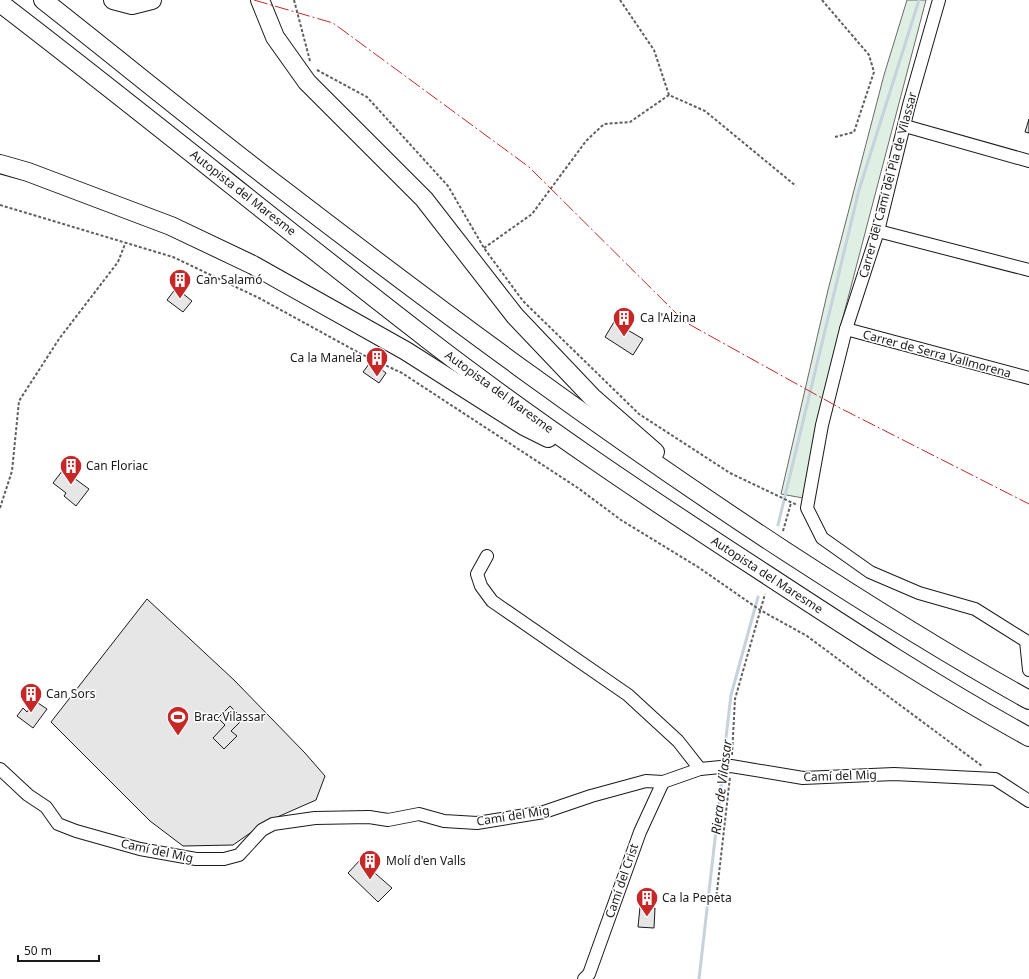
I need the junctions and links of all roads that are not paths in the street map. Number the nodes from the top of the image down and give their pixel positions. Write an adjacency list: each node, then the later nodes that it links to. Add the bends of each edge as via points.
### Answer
1 (43, 0): 15 (highway, via 282,189 573,407)
2 (113, 0): 3 (highway, via 132,5)
3 (152, 0)
4 (260, 0): 15 (highway, via 275,37 307,82 424,199 515,316 592,397)
5 (939, 0): 7 (street, Carrer del Camí del Pla de Vilassar)
6 (0, 3): 14 (highway, Autopista del Maresme, via 432,342)
7 (905, 126): 8 (street); 10 (street, Carrer del Camí del Pla de Vilassar)
8 (1029, 161)
9 (0, 164): 14 (highway, via 28,172 170,226 253,265 406,351 524,426)
10 (878, 231): 11 (street); 12 (street, Carrer del Camí del Pla de Vilassar)
11 (1029, 270)
12 (846, 329): 13 (street, Carrer de Serra Vallmorena); 17 (street, Carrer del Camí del Pla de Vilassar, via 822,425 806,508 822,538 870,572 919,593 975,609 1026,641)
13 (1029, 378)
14 (589, 457): 19 (highway, Autopista del Maresme, via 831,617)
15 (712, 503): 18 (highway, via 875,608)
16 (486, 556): 21 (street, via 477,574 481,586 492,601 628,695 678,741)
17 (1029, 670)
18 (1029, 700)
19 (1029, 737)
20 (0, 769): 22 (street, Camí del Mig, via 28,795 46,807 58,824 140,849 196,859 224,859 239,855 262,830 273,824 315,818 369,817 388,820 419,814 444,821 477,823 544,812 646,781)
21 (700, 769): 22 (street, Camí del Mig); 23 (street, Camí del Mig, via 731,766 803,778 894,774 995,779)
22 (663, 782): 24 (street, Camí del Crist, via 640,832 589,974)
23 (1029, 801)
24 (584, 979)

